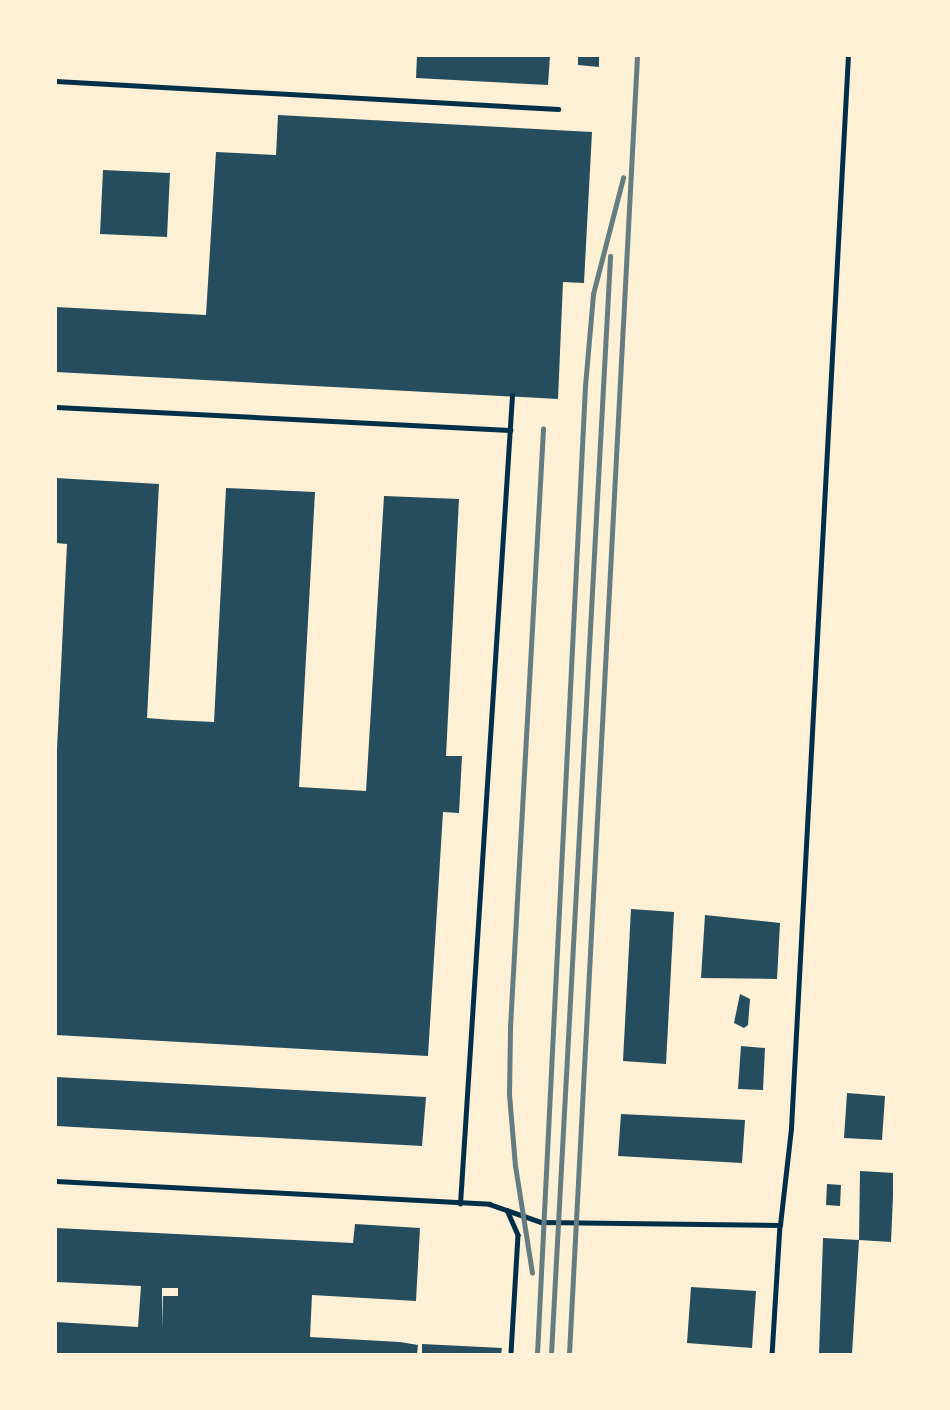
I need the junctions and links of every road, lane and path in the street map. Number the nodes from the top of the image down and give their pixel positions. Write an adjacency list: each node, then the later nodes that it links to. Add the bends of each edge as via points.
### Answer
1 (848, 56): 10 (lane, via 791,1128)
2 (56, 81): 3 (lane)
3 (558, 109)
4 (512, 396): 6 (lane)
5 (56, 407): 6 (lane)
6 (510, 430): 8 (lane)
7 (56, 1181): 8 (lane)
8 (460, 1204): 9 (lane, via 489,1204)
9 (507, 1209): 10 (lane, via 541,1222); 11 (lane, via 518,1234)
10 (780, 1225): 12 (lane)
11 (510, 1354)
12 (772, 1354)

